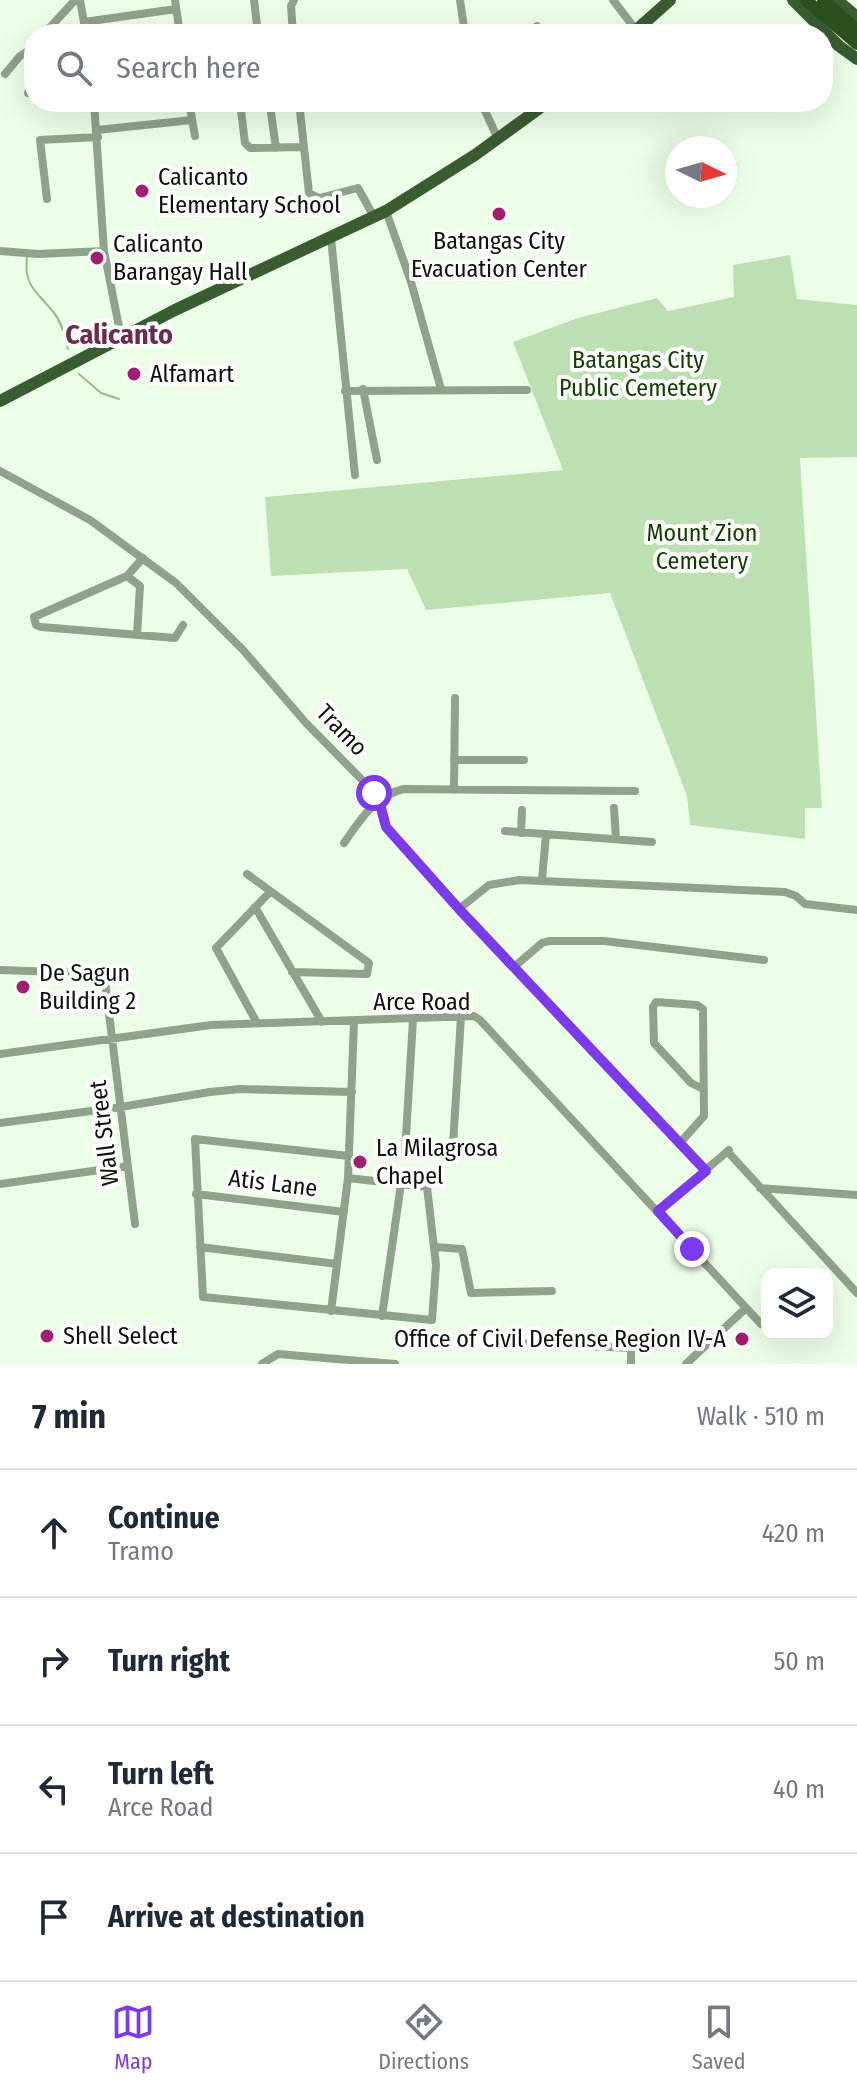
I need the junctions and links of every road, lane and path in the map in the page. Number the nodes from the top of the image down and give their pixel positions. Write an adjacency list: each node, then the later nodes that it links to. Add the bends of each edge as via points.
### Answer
1 (78, 0): 13 (street); 14 (street)
2 (254, 0): 16 (street)
3 (294, 0): 17 (street)
4 (460, 0): 18 (street)
5 (613, 0): 19 (street)
6 (670, 0): 20 (main road)
7 (793, 0): 21 (main road)
8 (806, 0): 24 (highway)
9 (823, 0): 22 (highway)
10 (837, 0): 12 (main road)
11 (176, 4): 13 (street); 15 (street)
12 (857, 17)
13 (84, 22)
14 (54, 24)
15 (179, 24)
16 (257, 24)
17 (292, 24)
18 (464, 24)
19 (629, 24)
20 (643, 24)
21 (817, 24)
22 (857, 30)
23 (833, 40): 26 (main road)
24 (857, 44)
25 (24, 54): 27 (street)
26 (857, 59)
27 (5, 74)
28 (95, 112): 36 (street)
29 (191, 112): 35 (street)
30 (242, 112): 40 (street, via 248,146)
31 (271, 112): 40 (street)
32 (300, 112): 39 (street)
33 (486, 112): 38 (street)
34 (534, 112): 38 (main road)
35 (192, 120): 36 (street); 37 (street)
36 (97, 134): 41 (street, via 40,140); 45 (street)
37 (195, 136)
38 (498, 139): 42 (main road)
39 (303, 147): 40 (street); 42 (street, via 311,195 319,198 358,188)
40 (276, 148)
41 (47, 199)
42 (380, 214): 43 (main road); 48 (street, via 408,274)
43 (331, 238): 46 (main road); 50 (street)
44 (0, 251): 45 (street)
45 (104, 251): 46 (street)
46 (121, 337): 51 (main road)
47 (363, 389): 48 (street); 50 (street); 52 (street)
48 (441, 389): 49 (street)
49 (527, 390)
50 (345, 391): 54 (street)
51 (0, 401)
52 (377, 460)
53 (0, 471): 55 (street, Tramo, via 74,510)
54 (355, 475)
55 (143, 558): 56 (street); 64 (street, Tramo, via 243,650)
56 (127, 576): 58 (street, via 140,586); 58 (street, via 34,619 41,627)
57 (183, 625): 58 (street, via 175,638)
58 (137, 635)
59 (455, 698): 60 (street)
60 (454, 760): 61 (street); 62 (street)
61 (524, 760)
62 (454, 790): 63 (street); 64 (street, via 404,789)
63 (635, 791)
64 (379, 800): 72 (street); 77 (street, Tramo, via 386,827)
65 (614, 808): 70 (street)
66 (522, 810): 68 (street)
67 (505, 831): 68 (street)
68 (521, 833): 69 (street)
69 (546, 834): 70 (street); 74 (street)
70 (616, 839): 71 (street)
71 (652, 842)
72 (344, 843)
73 (247, 874): 75 (street)
74 (542, 880): 77 (street, via 491,884); 78 (street, via 785,892 805,904)
75 (269, 893): 76 (street); 82 (street, via 369,963 367,974)
76 (255, 907): 82 (street); 87 (street, via 216,948)
77 (459, 909): 80 (street, Tramo)
78 (857, 910)
79 (764, 960): 80 (street, via 604,941 549,941)
80 (514, 967): 94 (street, Tramo)
81 (0, 970): 88 (street, Wall Street, via 98,976 105,981)
82 (292, 972): 85 (street)
83 (461, 1017): 84 (street, Arce Road); 97 (street); 106 (street, Arce Road, via 480,1020)
84 (413, 1019): 86 (street, Arce Road); 96 (street)
85 (322, 1022): 86 (street, Arce Road); 87 (street, Arce Road)
86 (354, 1022): 91 (street)
87 (257, 1023): 88 (street, Arce Road)
88 (113, 1037): 89 (street, Arce Road); 92 (street, Wall Street)
89 (0, 1054)
90 (703, 1089): 90 (street, via 702,1007 656,1002 654,1043); 94 (street, via 703,1120)
91 (352, 1092): 92 (street, via 240,1089); 95 (street)
92 (121, 1107): 93 (street); 98 (street, Wall Street)
93 (0, 1123)
94 (679, 1144): 99 (street, Tramo)
95 (350, 1153): 100 (street); 104 (street, via 195,1139)
96 (405, 1153)
97 (452, 1160)
98 (128, 1166): 101 (street); 108 (street, Wall Street)
99 (706, 1171): 103 (street, via 729,1149); 106 (street)
100 (348, 1178): 102 (street); 107 (street)
101 (0, 1184)
102 (401, 1184): 110 (street, via 427,1187); 116 (street)
103 (760, 1188): 105 (street); 113 (street)
104 (196, 1194): 107 (street, Atis Lane); 109 (street)
105 (857, 1195)
106 (658, 1211): 114 (street, Arce Road)
107 (344, 1212): 111 (street)
108 (135, 1224)
109 (200, 1247): 111 (street); 115 (street, via 203,1297)
110 (435, 1247): 112 (street, via 462,1249 471,1293); 116 (street, via 432,1320)
111 (337, 1264): 115 (street)
112 (552, 1291)
113 (857, 1293)
114 (746, 1308): 117 (street, Arce Road); 123 (street)
115 (331, 1311): 116 (street)
116 (382, 1316)
117 (761, 1324)
118 (515, 1343): 122 (street, via 631,1348)
119 (344, 1361): 120 (street, via 278,1354); 121 (street)
120 (262, 1364)
121 (395, 1364)
122 (631, 1364)
123 (686, 1364)

